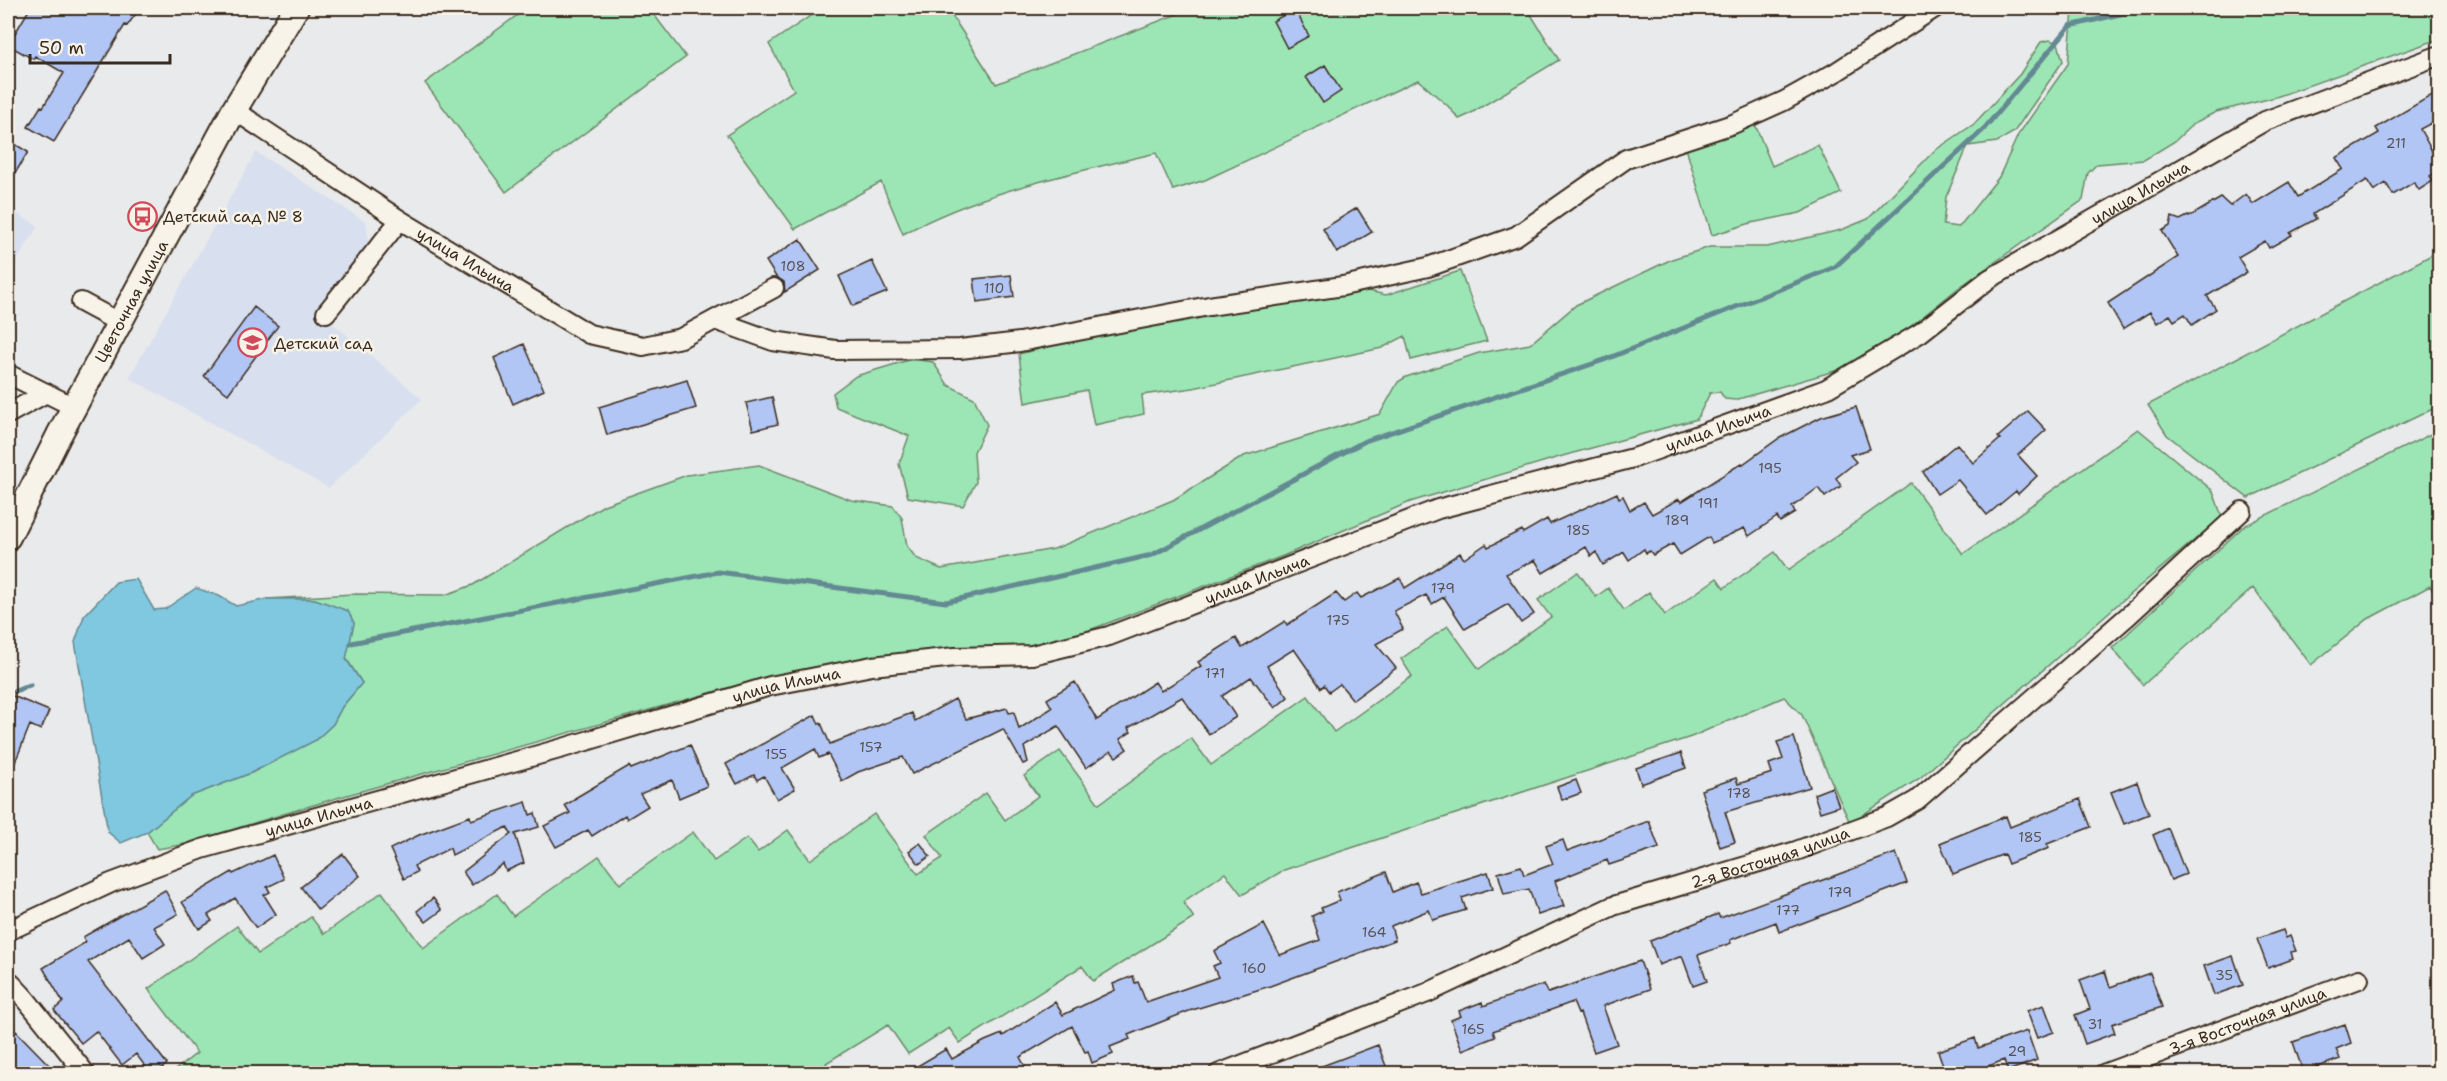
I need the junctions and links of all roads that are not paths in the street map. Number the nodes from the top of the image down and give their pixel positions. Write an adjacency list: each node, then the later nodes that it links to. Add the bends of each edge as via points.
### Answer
1 (296, 8): 4 (main road, Цветочная улица)
2 (1935, 8): 9 (street, via 1784,101 1733,124 1626,159 1516,236 1428,267 1343,286 960,349 835,350 772,341)
3 (2439, 55): 17 (street, улица Ильича, via 2265,121 1989,279 1920,333 1826,389 1637,457 1438,509 1109,636 1032,655 955,657 872,666 770,686 202,849 111,883)
4 (234, 110): 5 (street, улица Ильича); 10 (main road, Цветочная улица)
5 (400, 220): 8 (street); 9 (street, улица Ильича, via 588,334 643,346 681,338)
6 (774, 288): 9 (street, улица Ильича)
7 (81, 302): 10 (street)
8 (326, 313)
9 (715, 320)
10 (120, 323): 13 (main road, Цветочная улица)
11 (8, 374): 12 (street)
12 (46, 393): 13 (street); 14 (street)
13 (74, 407): 16 (main road, Цветочная улица)
14 (8, 414)
15 (2242, 512): 21 (street, 2-я Восточная улица, via 1917,800 1887,817 1796,851 1613,906 1427,993)
16 (8, 537)
17 (8, 931)
18 (2359, 978): 22 (street, 3-я Восточная улица)
19 (8, 980): 20 (street)
20 (86, 1074)
21 (1218, 1074)
22 (2103, 1074)

